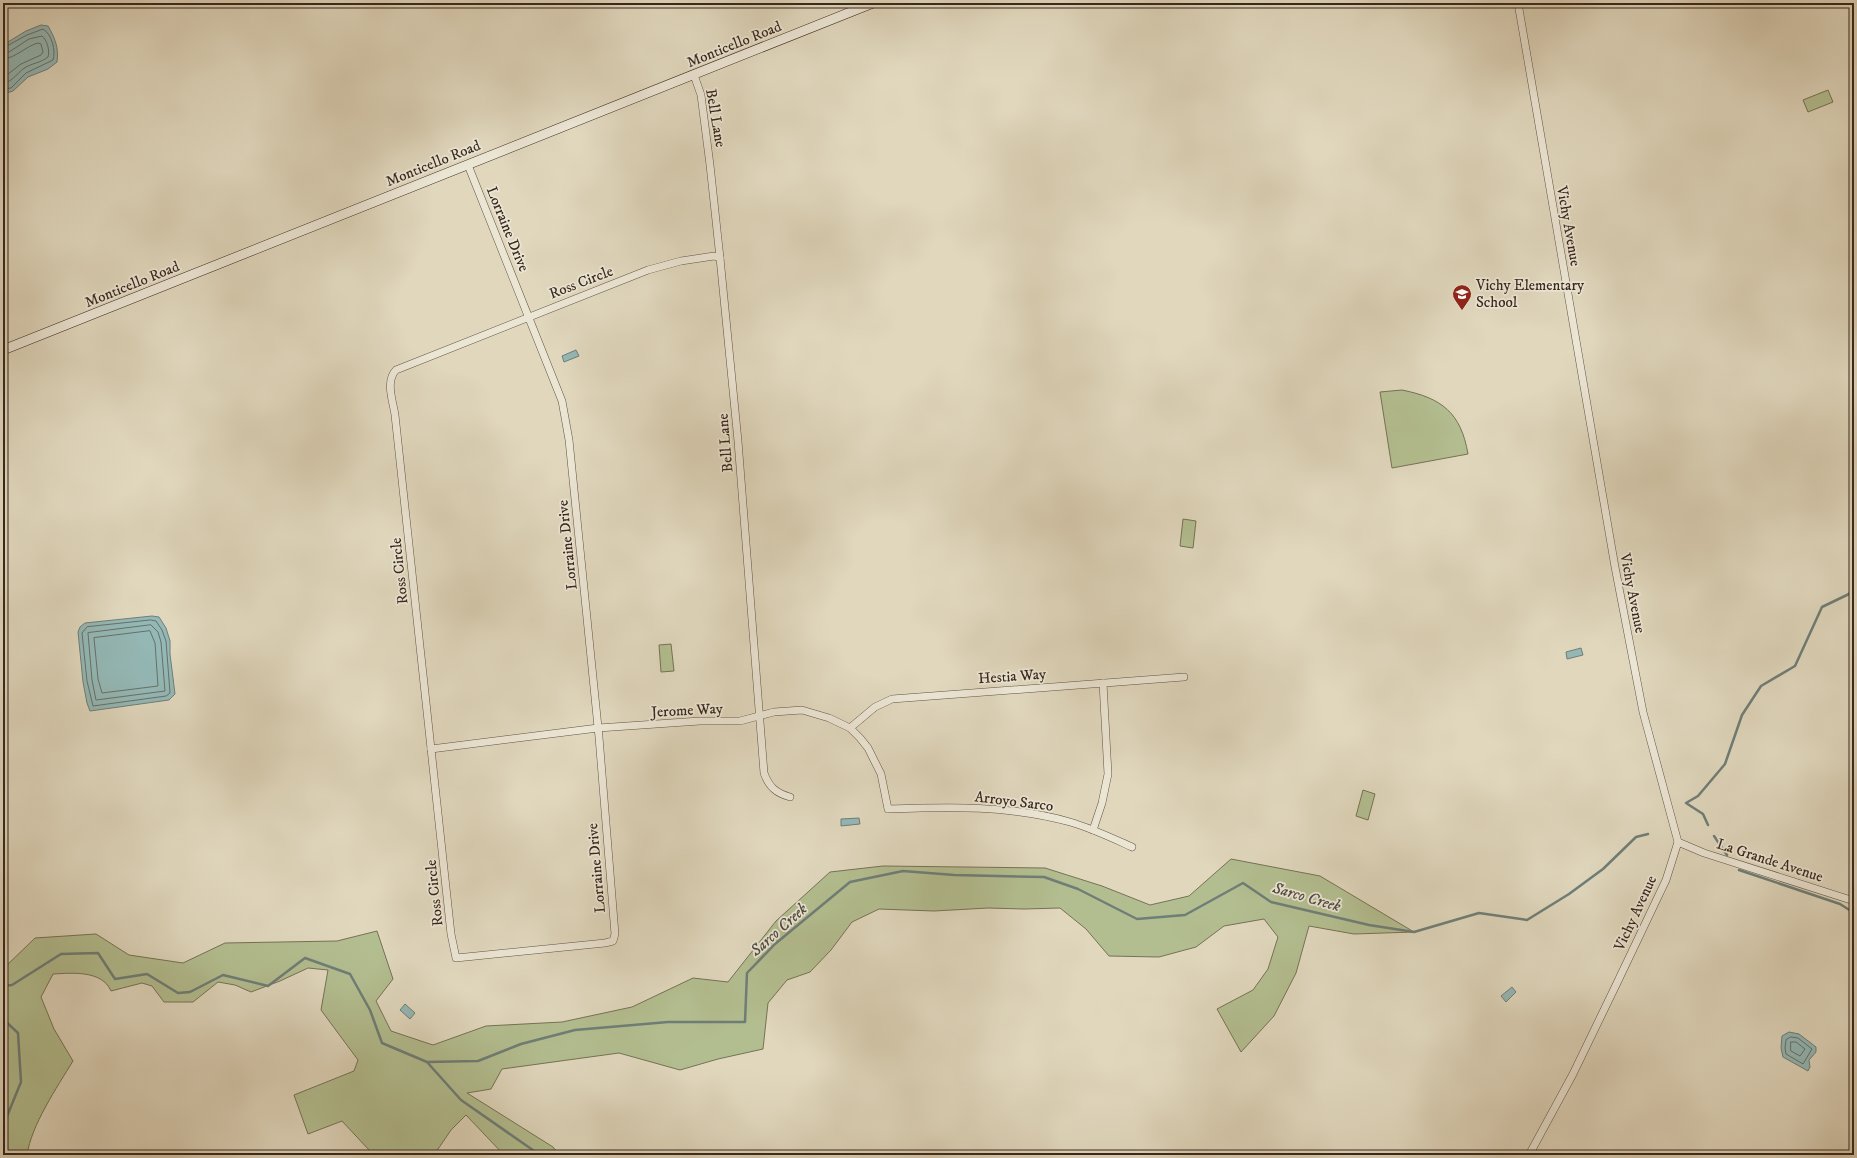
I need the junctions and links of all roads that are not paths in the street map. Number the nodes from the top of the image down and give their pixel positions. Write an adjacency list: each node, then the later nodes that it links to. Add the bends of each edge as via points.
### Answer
1 (873, 3): 3 (main road, Monticello Road)
2 (1518, 3): 17 (street, Vichy Avenue, via 1614,567 1643,712)
3 (694, 75): 4 (main road, Monticello Road); 5 (street, Bell Lane, via 702,103)
4 (468, 165): 6 (street, Lorraine Drive); 7 (main road, Monticello Road)
5 (720, 258): 6 (street, Ross Circle, via 714,256 666,264); 10 (street, Bell Lane)
6 (528, 316): 11 (street, Lorraine Drive, via 562,401 568,433); 13 (street, Ross Circle, via 396,370 390,380)
7 (3, 350)
8 (1184, 677): 9 (street, Hestia Way)
9 (1103, 683): 12 (street, Hestia Way, via 892,699 875,707); 16 (street, via 1108,774)
10 (760, 714): 11 (street, Jerome Way, via 740,721); 12 (street, Jerome Way, via 802,710); 14 (street, Bell Lane, via 764,773 774,791)
11 (598, 728): 13 (street, Jerome Way); 20 (street, Lorraine Drive, via 615,934)
12 (850, 728): 15 (street, Jerome Way, via 868,748 881,774)
13 (431, 749): 20 (street, Ross Circle, via 451,934 456,958 595,945)
14 (790, 797)
15 (888, 809): 16 (street, Arroyo Sarco, via 995,808 1048,817)
16 (1093, 830): 18 (street, Arroyo Sarco)
17 (1678, 842): 19 (street, La Grande Avenue, via 1704,853); 21 (street, Vichy Avenue, via 1666,880 1573,1074)
18 (1132, 847)
19 (1854, 901)
20 (613, 941)
21 (1529, 1155)

